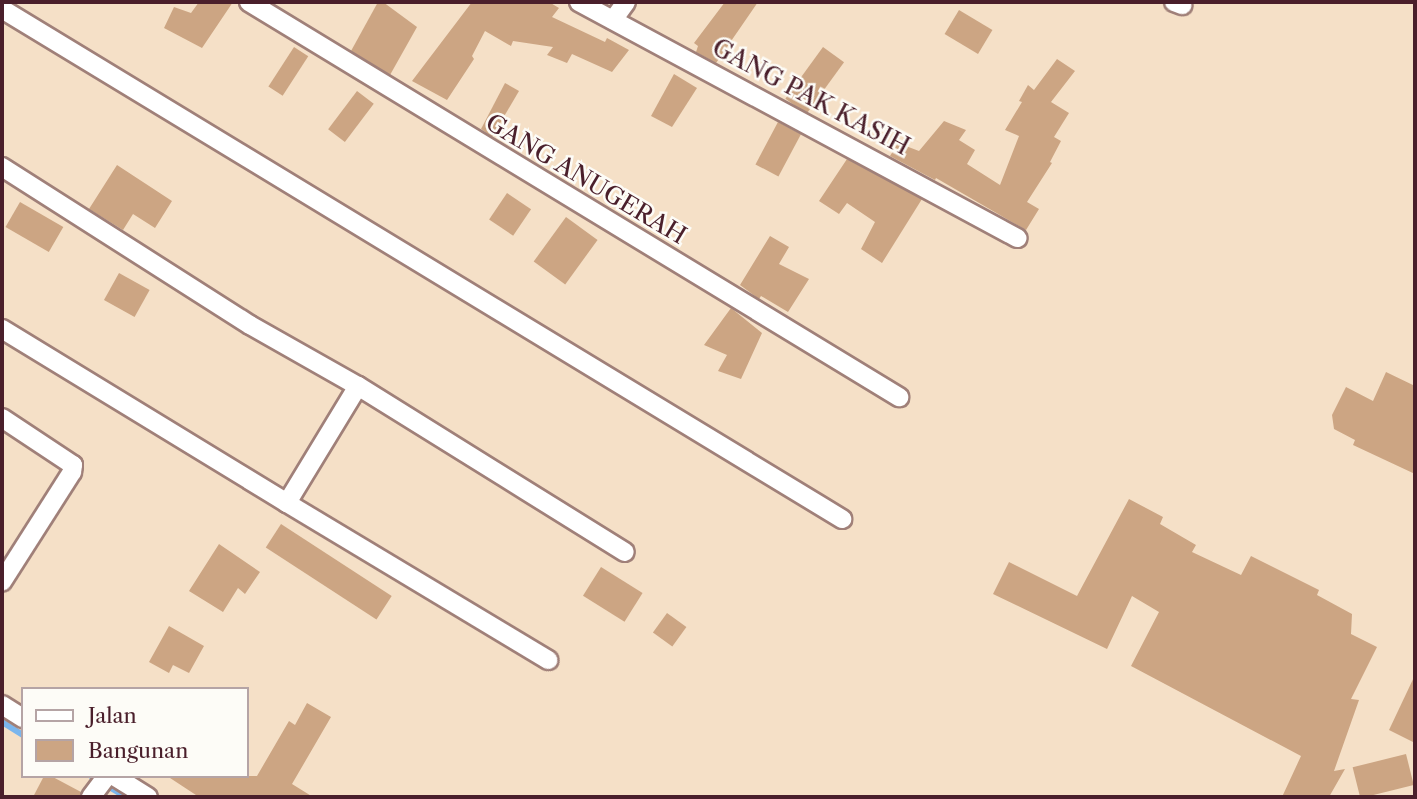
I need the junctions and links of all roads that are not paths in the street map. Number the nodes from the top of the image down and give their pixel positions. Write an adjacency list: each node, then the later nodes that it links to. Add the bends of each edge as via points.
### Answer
1 (249, 2): 10 (street, GANG ANUGERAH)
2 (579, 2): 5 (street, GANG PAK KASIH)
3 (626, 2): 5 (street)
4 (2, 9): 13 (street)
5 (613, 20): 7 (street, GANG PAK KASIH)
6 (2, 167): 9 (street, via 250,325)
7 (1018, 238)
8 (2, 329): 12 (street)
9 (358, 386): 12 (street); 14 (street)
10 (899, 397)
11 (2, 418): 15 (street, via 73,465)
12 (287, 503): 16 (street)
13 (842, 519)
14 (625, 552)
15 (2, 582)
16 (548, 660)
17 (2, 705): 18 (street)
18 (21, 717)
19 (105, 778): 21 (street)
20 (117, 778): 22 (street)
21 (91, 797)
22 (148, 797)

